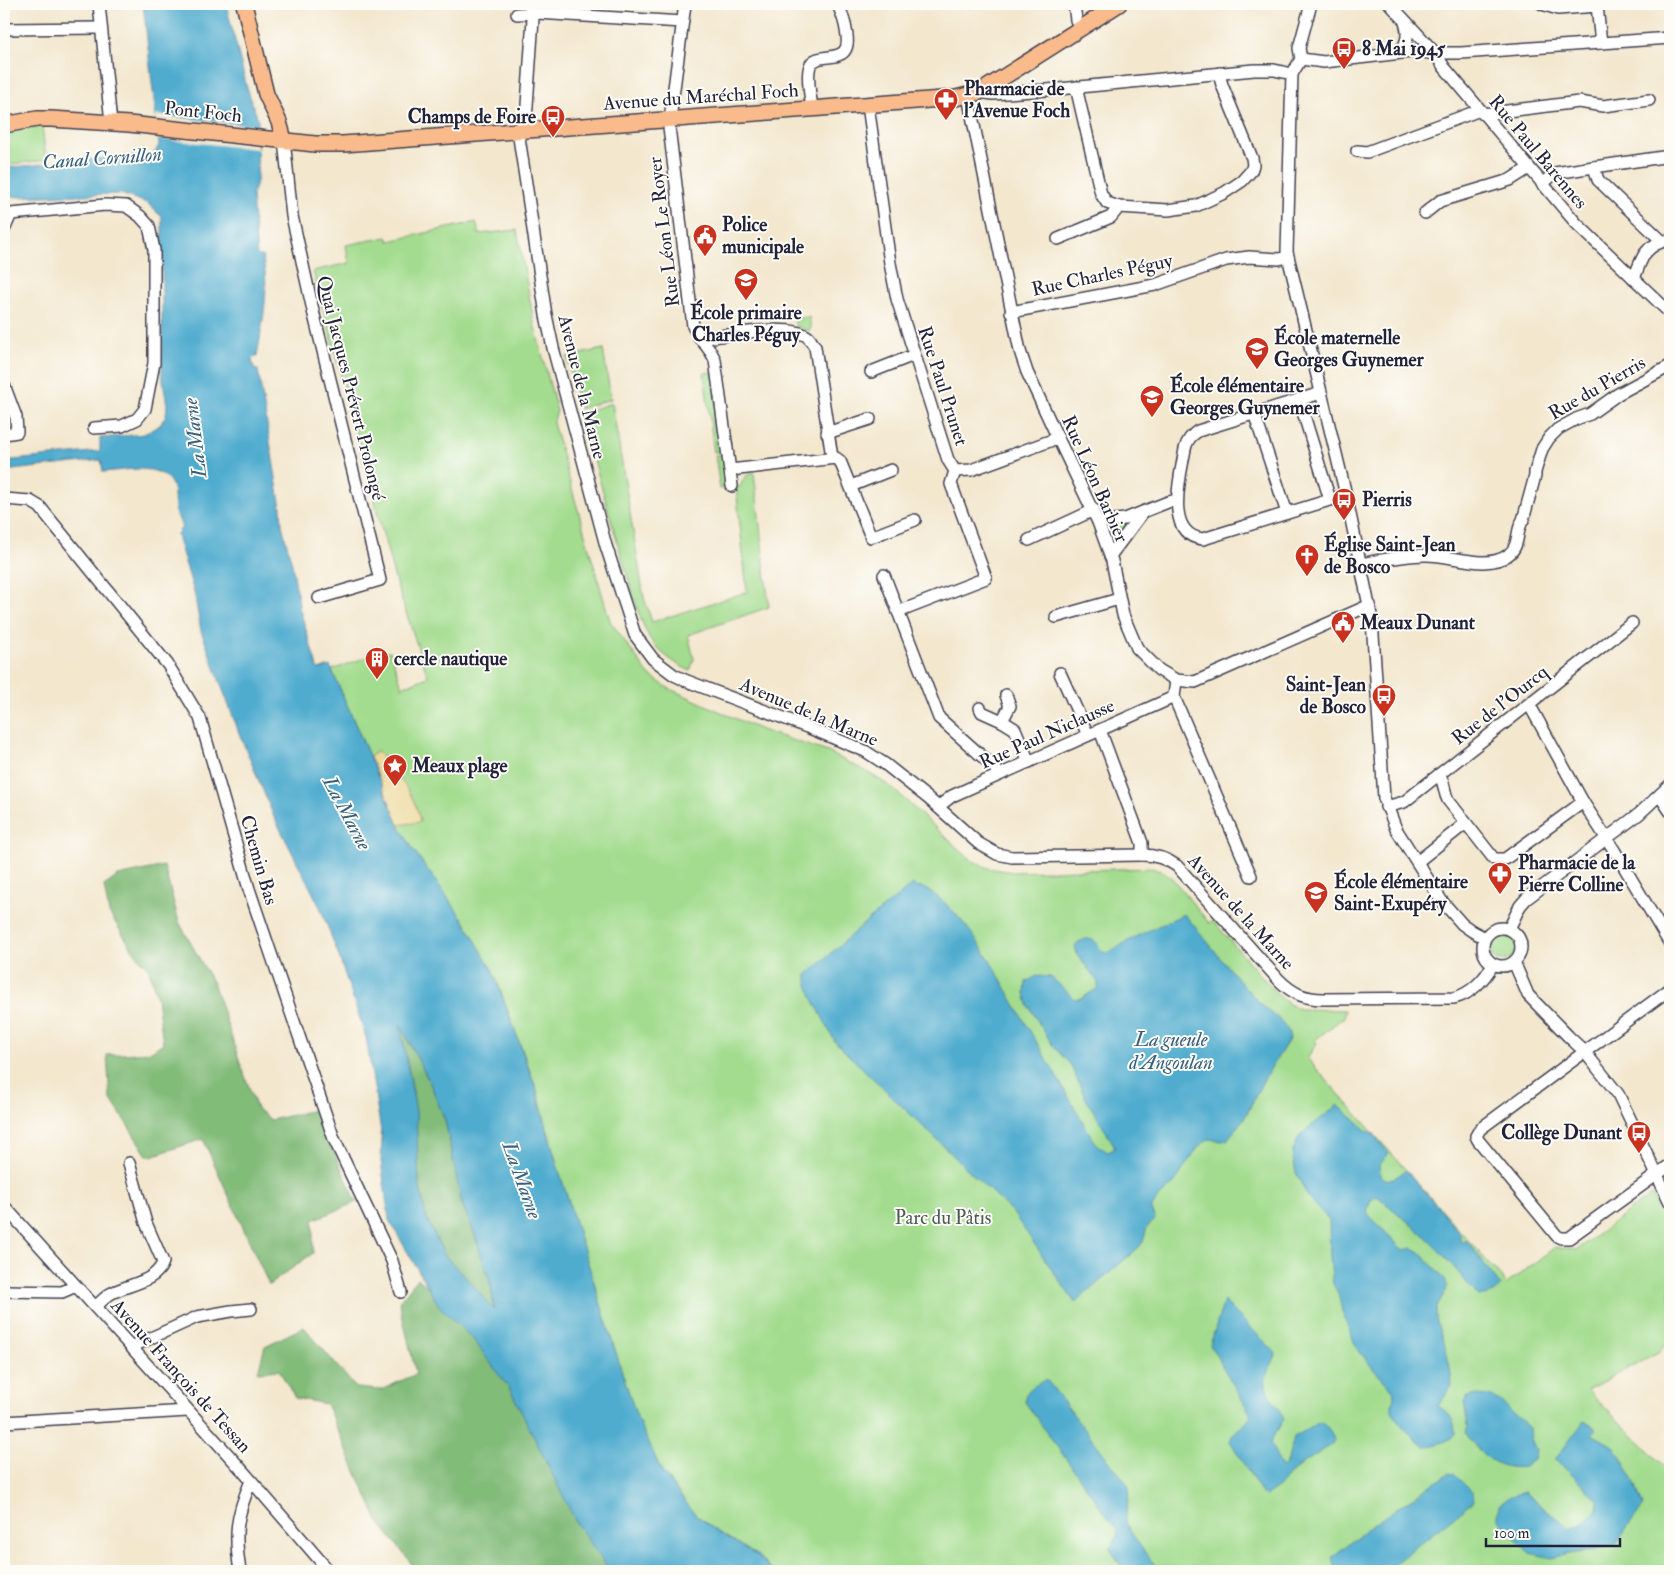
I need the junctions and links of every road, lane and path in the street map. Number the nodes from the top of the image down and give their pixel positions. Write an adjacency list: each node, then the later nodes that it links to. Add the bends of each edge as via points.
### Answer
1 (99, 4): 13 (street)
2 (244, 4): 36 (main road, via 266,94)
3 (684, 4): 12 (street, Rue Léon Le Royer)
4 (838, 4): 29 (street, via 846,30 846,51 815,60 810,65)
5 (1074, 4): 14 (street, via 1076,20)
6 (1119, 4): 14 (main road, Avenue du Maréchal Foch)
7 (1311, 4): 21 (street, via 1300,48)
8 (1390, 4): 11 (street, Rue Paul Barennes)
9 (1542, 4): 17 (street, via 1558,9 1597,6)
10 (526, 11): 12 (street); 34 (street, via 526,120)
11 (1404, 20): 18 (street, via 1408,33 1405,46); 19 (street, Rue Paul Barennes)
12 (682, 22): 31 (street, Rue Léon Le Royer)
13 (101, 28): 15 (street); 32 (street)
14 (1081, 28): 26 (main road, Avenue du Maréchal Foch)
15 (4, 29)
16 (1670, 38): 17 (street)
17 (1602, 42): 19 (street)
18 (1399, 52): 19 (street); 20 (street)
19 (1435, 53): 22 (street, Rue Paul Barennes)
20 (1373, 57): 21 (street, via 1324,62); 22 (street, via 1418,56)
21 (1301, 59): 24 (street)
22 (1444, 67): 30 (street, Rue Paul Barennes)
23 (1219, 73): 24 (street, via 1268,70); 25 (street); 42 (street, via 1252,158 1248,176 1224,193 1196,206 1168,210)
24 (1292, 74): 47 (street)
25 (1076, 87): 26 (street); 42 (street, via 1101,194 1107,203)
26 (974, 94): 28 (main road, Avenue du Maréchal Foch); 50 (street, Rue Léon Barbier)
27 (1649, 100): 30 (street, via 1603,106 1579,102)
28 (868, 104): 29 (main road, Avenue du Maréchal Foch); 52 (street, Rue Paul Prunet, via 890,263)
29 (812, 109): 31 (main road, Avenue du Maréchal Foch)
30 (1482, 112): 37 (street, via 1367,152); 40 (street, Rue Paul Barennes)
31 (670, 119): 34 (main road, Avenue du Maréchal Foch); 51 (street, Rue Léon Le Royer, via 693,326)
32 (111, 123): 33 (main road, Pont Foch, via 36,119); 35 (main road, Pont Foch)
33 (4, 125)
34 (518, 131): 36 (main road, Avenue du Maréchal Foch, via 343,144); 104 (street, Avenue de la Marne, via 556,358 598,518 630,625 640,644 663,667 687,682 865,751)
35 (260, 138): 36 (main road, Avenue du Maréchal Foch)
36 (284, 140): 83 (street, Quai Jacques Prévert Prolongé, via 292,216 380,580)
37 (1357, 151)
38 (1670, 156): 39 (street)
39 (1594, 167): 41 (street, via 1555,173); 46 (street, via 1598,180)
40 (1528, 168): 41 (street, Rue Paul Barennes); 43 (street, via 1510,180 1440,201)
41 (1542, 184): 48 (street, Rue Paul Barennes, via 1576,223)
42 (1119, 207): 45 (street, via 1111,217)
43 (1425, 213)
44 (4, 230): 60 (street, via 10,214 105,205 126,206 148,226 154,250 154,363 145,409 137,419 122,426)
45 (1058, 240)
46 (1666, 240): 48 (street, via 1656,242 1644,255)
47 (1288, 258): 50 (street, Rue Charles Péguy, via 1226,260 1155,285); 56 (street)
48 (1634, 279): 49 (street, Rue Paul Barennes)
49 (1670, 311)
50 (1011, 312): 63 (street, Rue Léon Barbier, via 1027,372)
51 (700, 339): 61 (street, via 778,329 809,338 815,347); 65 (street, Rue Léon Le Royer, via 715,360)
52 (914, 355): 54 (street); 67 (street, Rue Paul Prunet, via 948,460)
53 (1670, 366): 81 (street, Rue du Pierris, via 1624,390 1549,438 1538,458 1518,543 1503,558 1484,562 1426,554)
54 (871, 372)
55 (4, 385): 62 (street, via 16,417 17,432)
56 (1321, 392): 57 (street); 70 (street)
57 (1299, 399): 58 (street); 73 (street)
58 (1254, 413): 72 (street, via 1198,431 1189,438); 76 (street)
59 (870, 419): 61 (street)
60 (94, 428)
61 (828, 433): 64 (street)
62 (4, 434)
63 (1058, 438): 67 (street, via 971,470); 74 (street, Rue Léon Barbier)
64 (832, 457): 65 (street); 69 (street, via 840,461)
65 (730, 470): 68 (street, Rue Léon Le Royer)
66 (890, 470): 69 (street)
67 (955, 471): 86 (street, Rue Paul Prunet, via 951,484 986,578)
68 (732, 486)
69 (850, 486): 77 (street, via 871,537)
70 (1346, 495): 73 (street); 81 (street)
71 (4, 499): 126 (street, Chemin Bas, via 30,501 40,507 168,665 200,718 249,889 334,1139 392,1261)
72 (1177, 500): 75 (street); 76 (street, via 1185,531 1196,538 1210,538)
73 (1330, 500): 76 (street)
74 (1094, 510): 78 (street, Rue Léon Barbier); 79 (street)
75 (1144, 511): 78 (street); 80 (street)
76 (1287, 513)
77 (915, 520)
78 (1098, 522): 80 (street, Rue Léon Barbier)
79 (1029, 540)
80 (1110, 556): 84 (street, Rue Léon Barbier)
81 (1360, 564): 85 (street)
82 (884, 574): 86 (street)
83 (319, 598)
84 (1120, 599): 87 (street); 90 (street, Rue Léon Barbier, via 1123,615 1138,648 1152,664)
85 (1370, 605): 90 (street, via 1195,682); 105 (street)
86 (898, 612): 99 (street, via 939,718)
87 (1056, 617)
88 (1632, 623): 93 (street, Rue de l'Ourcq)
89 (1060, 673): 97 (street, via 1063,693)
90 (1176, 680): 92 (street)
91 (1006, 695): 95 (street, via 1010,706)
92 (1174, 697): 96 (street, Rue Paul Niclausse); 111 (street)
93 (1528, 704): 100 (street, Rue de l'Ourcq); 103 (street)
94 (980, 708): 95 (street)
95 (1002, 721): 98 (street, via 1015,728)
96 (1100, 730): 97 (street, Rue Paul Niclausse); 109 (street, via 1142,843)
97 (1088, 735): 98 (street, Rue Paul Niclausse)
98 (1029, 762): 99 (street, Rue Paul Niclausse)
99 (999, 775): 104 (street, Rue Paul Niclausse, via 952,796)
100 (1439, 775): 105 (street, Rue de l'Ourcq, via 1404,802); 107 (street, via 1446,796)
101 (1670, 785): 102 (street)
102 (1660, 796): 106 (street); 108 (street)
103 (1583, 802): 107 (street, via 1505,859 1494,859); 108 (street)
104 (938, 807): 109 (street, Avenue de la Marne, via 978,843 997,854 1012,857)
105 (1386, 807): 110 (street)
106 (1670, 811)
107 (1466, 823): 110 (street)
108 (1606, 838): 112 (street, via 1526,899); 114 (street)
109 (1142, 855): 116 (street, Avenue de la Marne, via 1163,858 1177,866 1279,980 1305,998 1454,998 1468,993)
110 (1416, 862): 113 (street, via 1458,920)
111 (1251, 876)
112 (1509, 929): 113 (street, via 1494,929); 115 (street, via 1517,934 1521,945 1519,957)
113 (1485, 938): 116 (street, via 1483,952)
114 (1670, 944)
115 (1514, 962): 116 (street, via 1503,966); 118 (street, via 1528,995)
116 (1493, 964)
117 (1670, 989): 118 (street)
118 (1584, 1052): 121 (street, via 1618,1094); 121 (street, via 1480,1129 1478,1140 1561,1238 1569,1238)
119 (129, 1163): 127 (street, via 146,1223 163,1262 160,1270 152,1276 110,1294)
120 (1670, 1165): 121 (street)
121 (1657, 1174): 122 (street)
122 (1670, 1202)
123 (4, 1205): 124 (street, Avenue François de Tessan)
124 (76, 1286): 125 (street, via 62,1292); 127 (street, Avenue François de Tessan)
125 (4, 1291)
126 (401, 1292)
127 (95, 1307): 129 (street, Avenue François de Tessan)
128 (251, 1309): 129 (street, via 197,1317)
129 (131, 1347): 130 (street, Avenue François de Tessan)
130 (188, 1410): 131 (street); 132 (street, Avenue François de Tessan)
131 (4, 1422)
132 (251, 1481): 133 (street, via 237,1524); 134 (street, Avenue François de Tessan)
133 (240, 1571)
134 (329, 1571)

